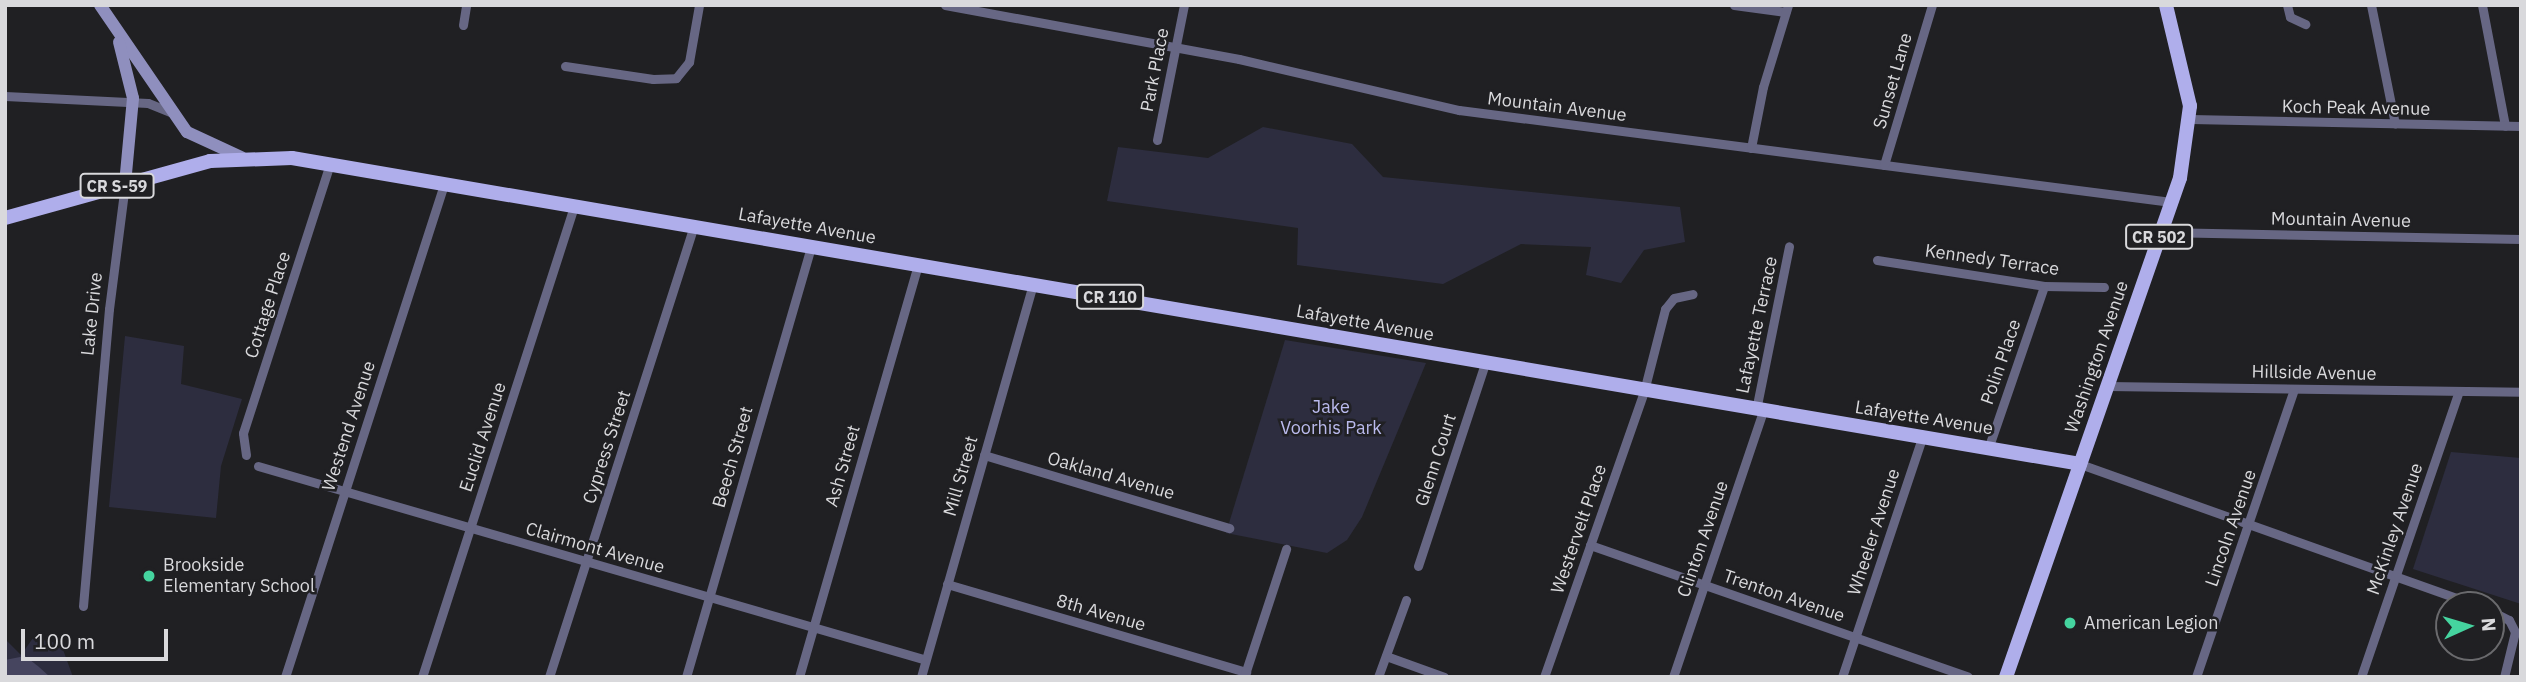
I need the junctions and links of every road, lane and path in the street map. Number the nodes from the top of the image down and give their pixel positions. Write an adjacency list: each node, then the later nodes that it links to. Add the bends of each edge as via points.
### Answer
1 (100, 5): 15 (main road, CR 110)
2 (466, 5): 14 (street)
3 (699, 5): 17 (street, via 689,62 676,78)
4 (945, 5): 16 (street, Mountain Avenue)
5 (1184, 5): 16 (street, Park Place)
6 (1734, 5): 12 (street)
7 (1932, 5): 29 (street, Sunset Lane)
8 (2166, 5): 21 (main road, Washington Avenue / CR 502)
9 (2287, 5): 13 (street, via 2290,17)
10 (2371, 5): 22 (street)
11 (2482, 5): 23 (street)
12 (1787, 9): 26 (street)
13 (2305, 24)
14 (463, 25)
15 (115, 28): 19 (main road, Lake Drive); 20 (main road, CR 110)
16 (1176, 47): 25 (street, Park Place); 26 (street, Mountain Avenue, via 1459,110)
17 (565, 66)
18 (5, 96): 19 (street)
19 (133, 105): 20 (street, via 155,104); 30 (main road, Lake Drive)
20 (170, 112): 27 (main road, CR 110, via 198,141)
21 (2191, 119): 22 (street, Koch Peak Avenue); 32 (main road, Washington Avenue / CR 502)
22 (2395, 124): 23 (street, Koch Peak Avenue)
23 (2505, 126): 24 (street, Koch Peak Avenue)
24 (2521, 126)
25 (1157, 140)
26 (1751, 148): 29 (street, Mountain Avenue)
27 (236, 157): 28 (main road, Lafayette Avenue / CR 110); 30 (main road, CR S-59)
28 (330, 164): 31 (main road, Lafayette Avenue / CR 110); 55 (street, Cottage Place, via 243,433)
29 (1884, 165): 32 (street, Mountain Avenue)
30 (125, 184): 34 (main road, CR S-59); 73 (street, Lake Drive, via 109,309)
31 (444, 184): 33 (main road, Lafayette Avenue / CR 110); 59 (street, Westend Avenue)
32 (2171, 202): 36 (main road, Washington Avenue / CR 502)
33 (574, 206): 35 (main road, Lafayette Avenue / CR 110); 61 (street, Euclid Avenue)
34 (5, 218)
35 (694, 226): 38 (main road, Lafayette Avenue / CR 110); 65 (street, Cypress Street)
36 (2161, 232): 37 (street, Mountain Avenue); 47 (main road, Washington Avenue / CR 502)
37 (2521, 239)
38 (811, 246): 41 (main road, Lafayette Avenue / CR 110); 71 (street, Beech Street)
39 (1789, 246): 52 (street, Lafayette Terrace)
40 (1877, 260): 43 (street, Kennedy Terrace)
41 (918, 264): 42 (main road, Lafayette Avenue / CR 110); 75 (street, Ash Street)
42 (1033, 284): 46 (main road, Lafayette Avenue / CR 110); 56 (street, Mill Street)
43 (2044, 286): 44 (street, Kennedy Terrace); 54 (street, Polin Place)
44 (2104, 287)
45 (1693, 294): 49 (street, Westervelt Place, via 1674,298 1665,309)
46 (1485, 364): 49 (main road, Lafayette Avenue / CR 110); 66 (street, Glenn Court)
47 (2107, 386): 48 (street, Hillside Avenue); 57 (main road, Washington Avenue / CR 502)
48 (2294, 389): 50 (street, Hillside Avenue); 60 (street, Lincoln Avenue)
49 (1644, 391): 52 (main road, Lafayette Avenue / CR 110); 63 (street, Westervelt Place)
50 (2459, 391): 51 (street, Hillside Avenue); 67 (street, McKinley Avenue)
51 (2521, 392)
52 (1759, 410): 53 (main road, Lafayette Avenue / CR 110); 69 (street, Clinton Avenue)
53 (1922, 438): 54 (main road, Lafayette Avenue / CR 110); 76 (street, Wheeler Avenue)
54 (1988, 449): 57 (main road, Lafayette Avenue / CR 110)
55 (246, 455)
56 (984, 456): 62 (street, Oakland Avenue); 68 (street, Mill Street)
57 (2080, 464): 60 (street, Lafayette Avenue); 92 (main road, Washington Avenue / CR 502)
58 (258, 466): 59 (street, Clairmont Avenue)
59 (345, 492): 61 (street, Clairmont Avenue); 80 (street, Westend Avenue)
60 (2249, 526): 67 (street, Lafayette Avenue); 93 (street, Lincoln Avenue)
61 (470, 528): 65 (street, Clairmont Avenue); 81 (street, Euclid Avenue)
62 (1230, 528)
63 (1590, 545): 69 (street, Trenton Avenue); 88 (street, Westervelt Place)
64 (1286, 549): 79 (street)
65 (586, 562): 71 (street, Clairmont Avenue); 82 (street, Cypress Street)
66 (1418, 566)
67 (2395, 577): 70 (street, Lafayette Avenue); 94 (street, McKinley Avenue)
68 (947, 584): 78 (street, Mill Street); 79 (street, 8th Avenue)
69 (1704, 585): 76 (street, Trenton Avenue); 89 (street, Clinton Avenue)
70 (2435, 591)
71 (709, 597): 75 (street, Clairmont Avenue); 83 (street, Beech Street)
72 (1406, 600): 77 (street)
73 (83, 606)
74 (2505, 618): 95 (street, via 2515,632)
75 (814, 627): 78 (street, Clairmont Avenue); 84 (street, Ash Street)
76 (1856, 638): 90 (street, Wheeler Avenue); 91 (street, Trenton Avenue)
77 (1386, 656): 86 (street); 87 (street)
78 (923, 659): 85 (street, Mill Street)
79 (1245, 674)
80 (285, 677)
81 (422, 677)
82 (549, 677)
83 (686, 677)
84 (799, 677)
85 (921, 677)
86 (1378, 677)
87 (1444, 677)
88 (1544, 677)
89 (1673, 677)
90 (1842, 677)
91 (1968, 677)
92 (2006, 677)
93 (2196, 677)
94 (2361, 677)
95 (2504, 677)

